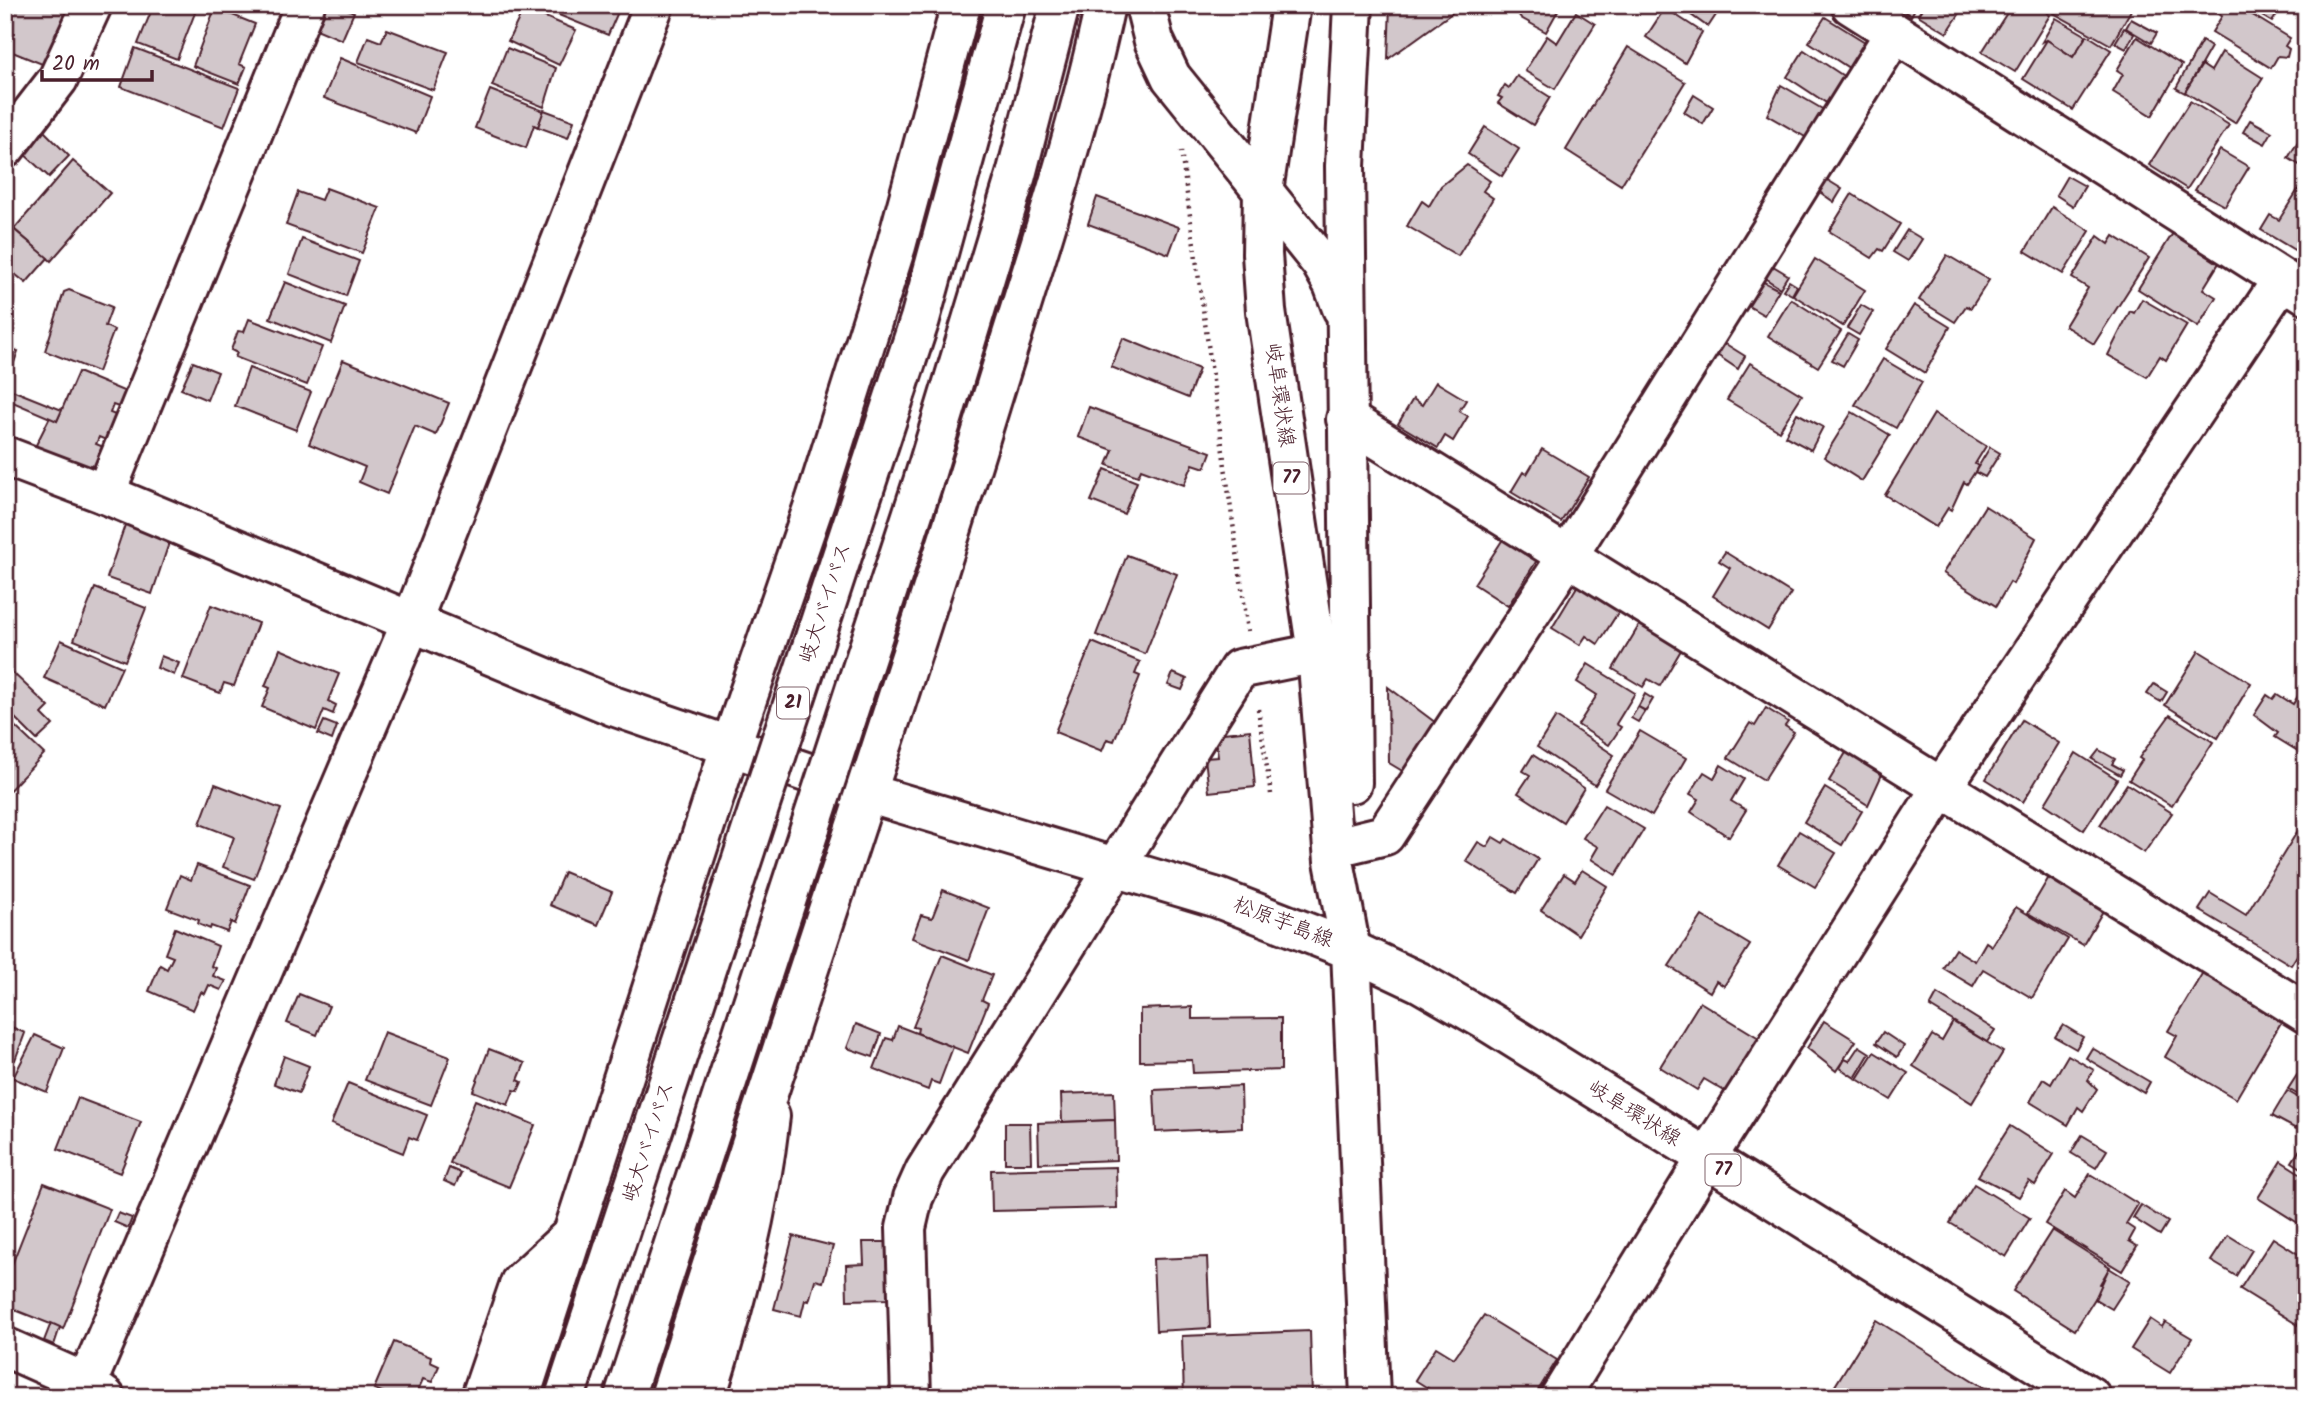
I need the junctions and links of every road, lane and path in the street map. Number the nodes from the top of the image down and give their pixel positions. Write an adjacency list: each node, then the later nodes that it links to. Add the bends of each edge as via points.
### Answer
1 (92, 5): 14 (main road, via 58,79)
2 (305, 5): 20 (main road)
3 (654, 5): 22 (main road)
4 (1006, 5): 40 (main road, 岐大バイパス / 21, bridge, via 920,319)
5 (1060, 5): 41 (main road, bridge, via 1016,175 923,482)
6 (1105, 5): 27 (main road, via 1029,278)
7 (1145, 5): 15 (main road, via 1154,41 1171,77)
8 (1291, 5): 15 (main road, 岐阜環状線 / 77)
9 (1353, 5): 17 (main road, via 1345,166)
10 (1850, 5): 12 (main road)
11 (958, 6): 25 (main road, 21, via 896,247)
12 (1894, 34): 16 (main road); 21 (main road)
13 (1180, 143): 24 (path)
14 (5, 148)
15 (1264, 191): 17 (main road, via 1333,284); 23 (main road, 岐阜環状線 / 77, via 1266,311)
16 (2294, 287): 26 (main road)
17 (1346, 340): 18 (main road)
18 (1346, 419): 21 (main road); 29 (main road)
19 (5, 456): 20 (main road, 松原芋島線)
20 (105, 494): 22 (main road, 松原芋島線)
21 (1569, 554): 26 (main road); 29 (main road, via 1385,835)
22 (411, 623): 25 (main road, 松原芋島線, via 613,706); 38 (main road)
23 (1317, 653): 24 (main road); 31 (main road, 岐阜環状線 / 77, via 1334,861)
24 (1252, 666): 28 (path); 30 (main road, via 1239,669)
25 (730, 748): 27 (main road, 松原芋島線); 35 (main road, 21)
26 (1940, 790): 32 (main road); 34 (main road)
27 (867, 793): 30 (main road, 松原芋島線); 33 (main road)
28 (1271, 793)
29 (1352, 843): 31 (main road)
30 (1116, 866): 31 (main road, 松原芋島線, via 1281,920); 44 (main road, via 925,1171 913,1198 906,1228)
31 (1351, 950): 34 (main road, 岐阜環状線 / 77, via 1487,1021); 45 (main road, 松原芋島線)
32 (2306, 1013)
33 (776, 1062): 42 (main road); 43 (main road, via 762,1187)
34 (1706, 1159): 46 (main road); 47 (main road, 岐阜環状線 / 77)
35 (573, 1234): 37 (main road, 21); 39 (main road, via 520,1283)
36 (5, 1347): 38 (main road)
37 (524, 1387)
38 (91, 1392)
39 (481, 1397)
40 (565, 1397)
41 (624, 1397)
42 (670, 1397)
43 (706, 1397)
44 (911, 1397)
45 (1370, 1397)
46 (1560, 1397)
47 (2091, 1397)

